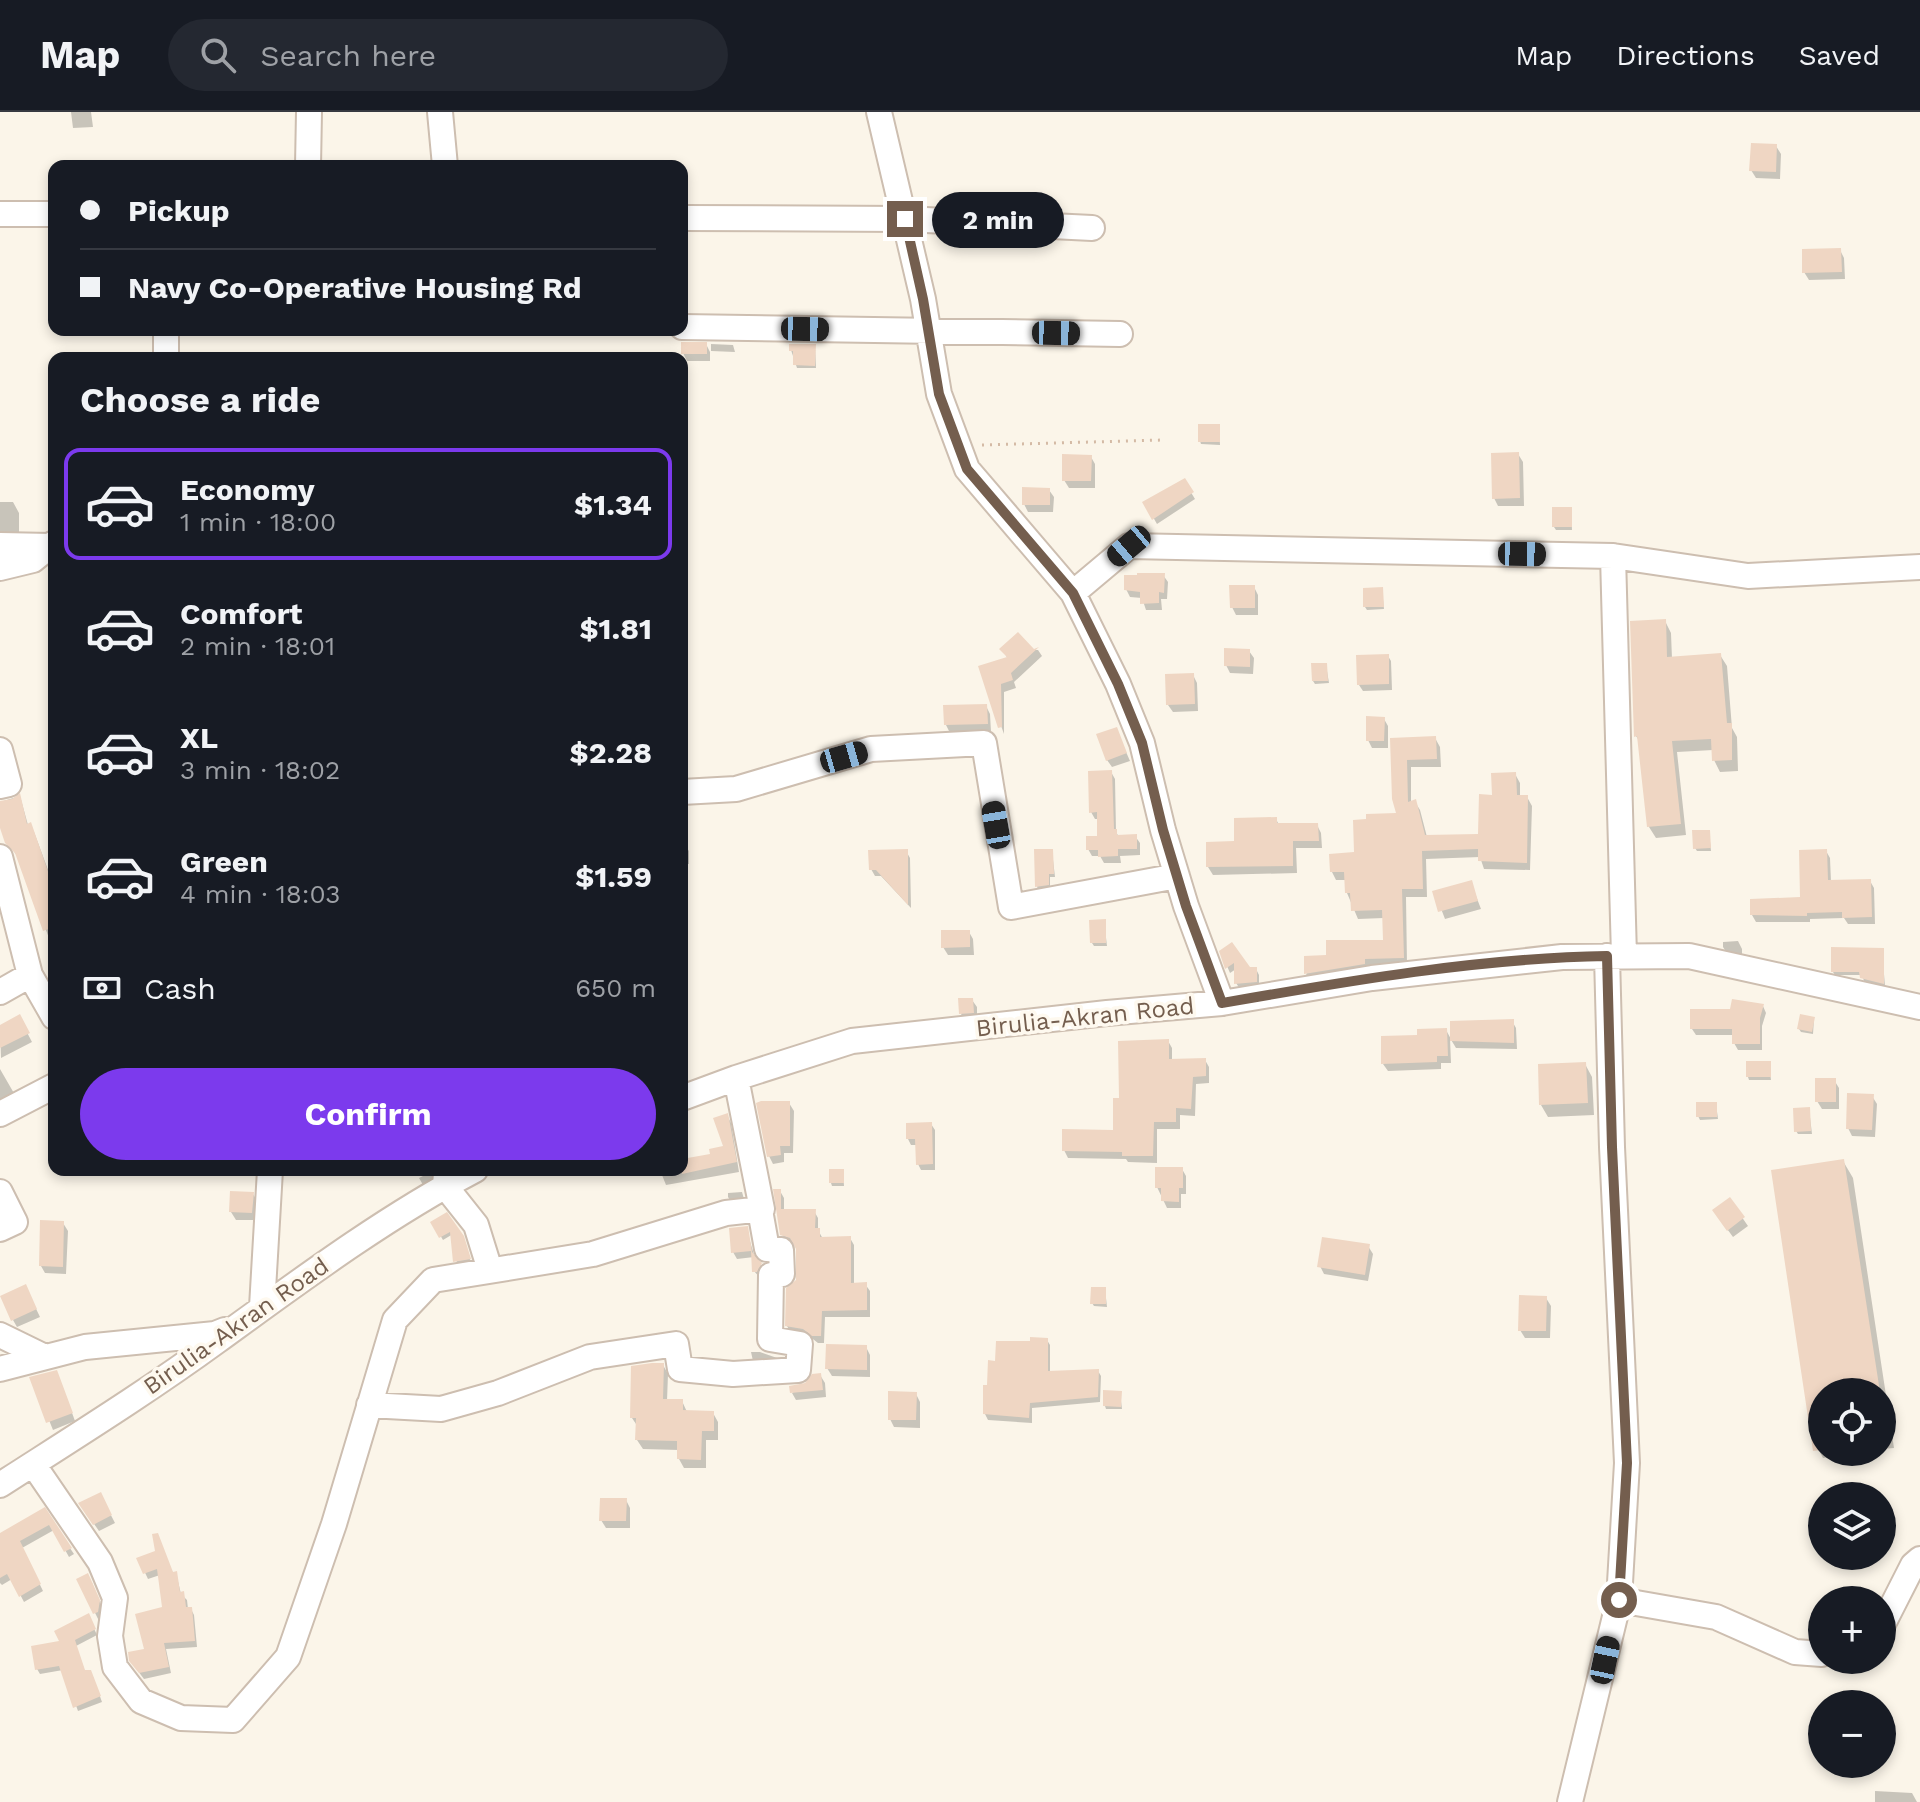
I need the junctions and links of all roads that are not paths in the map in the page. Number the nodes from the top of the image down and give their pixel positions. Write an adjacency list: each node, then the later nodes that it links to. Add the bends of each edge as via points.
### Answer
1 (309, 112): 4 (street)
2 (440, 112): 5 (street)
3 (879, 112): 9 (street)
4 (308, 160)
5 (444, 160)
6 (0, 214): 7 (street)
7 (48, 214)
8 (688, 218): 9 (street)
9 (905, 219): 10 (street); 12 (street)
10 (1092, 228)
11 (688, 327): 12 (street)
12 (928, 331): 13 (street); 20 (street, via 939,394 967,469)
13 (1120, 334)
14 (48, 544): 15 (street)
15 (0, 545)
16 (48, 547): 19 (street, via 33,560)
17 (1613, 556): 18 (street, via 1748,576); 20 (street, via 1129,546); 26 (street)
18 (1920, 567)
19 (0, 568)
20 (1073, 593): 25 (street, via 1142,743)
21 (0, 750): 22 (street, via 9,784)
22 (0, 786)
23 (688, 792): 25 (street, via 736,789 871,749 984,743 1011,907)
24 (0, 857): 27 (street)
25 (1177, 876): 29 (street)
26 (1616, 956): 29 (street, Birulia-Akran Road, via 1372,978); 31 (street, Birulia-Akran Road, via 1689,956); 52 (street, via 1612,1147 1627,1463)
27 (30, 975): 28 (street); 30 (street)
28 (0, 992)
29 (1222, 1003): 32 (street, Birulia-Akran Road, via 852,1041)
30 (48, 1006)
31 (1920, 1007)
32 (736, 1078): 34 (street, Birulia-Akran Road); 39 (street)
33 (48, 1089): 35 (street)
34 (688, 1096)
35 (0, 1114)
36 (270, 1176): 42 (street)
37 (446, 1178): 41 (street, via 476,1225); 42 (street, Birulia-Akran Road)
38 (0, 1192): 40 (street, via 15,1222)
39 (760, 1210): 41 (street, via 726,1213 593,1254); 47 (street, via 767,1249 781,1250 782,1274 771,1275 770,1339 800,1344 798,1370 733,1374 680,1369 676,1344 590,1357 441,1409)
40 (0, 1229)
41 (490, 1270): 47 (street, via 433,1280 395,1320)
42 (262, 1307): 43 (street, Birulia-Akran Road)
43 (238, 1326): 45 (street, via 215,1334 85,1347); 48 (street, Birulia-Akran Road)
44 (0, 1335): 45 (street)
45 (45, 1357): 46 (street)
46 (0, 1369)
47 (369, 1405): 48 (street, via 288,1657 233,1720 181,1718 141,1701 115,1667 110,1636 115,1598 100,1562)
48 (33, 1464): 49 (street, Birulia-Akran Road)
49 (2, 1475)
50 (1920, 1559): 51 (street)
51 (1896, 1598)
52 (1619, 1600): 53 (street, via 1716,1617); 54 (street)
53 (1808, 1653)
54 (1570, 1802)

